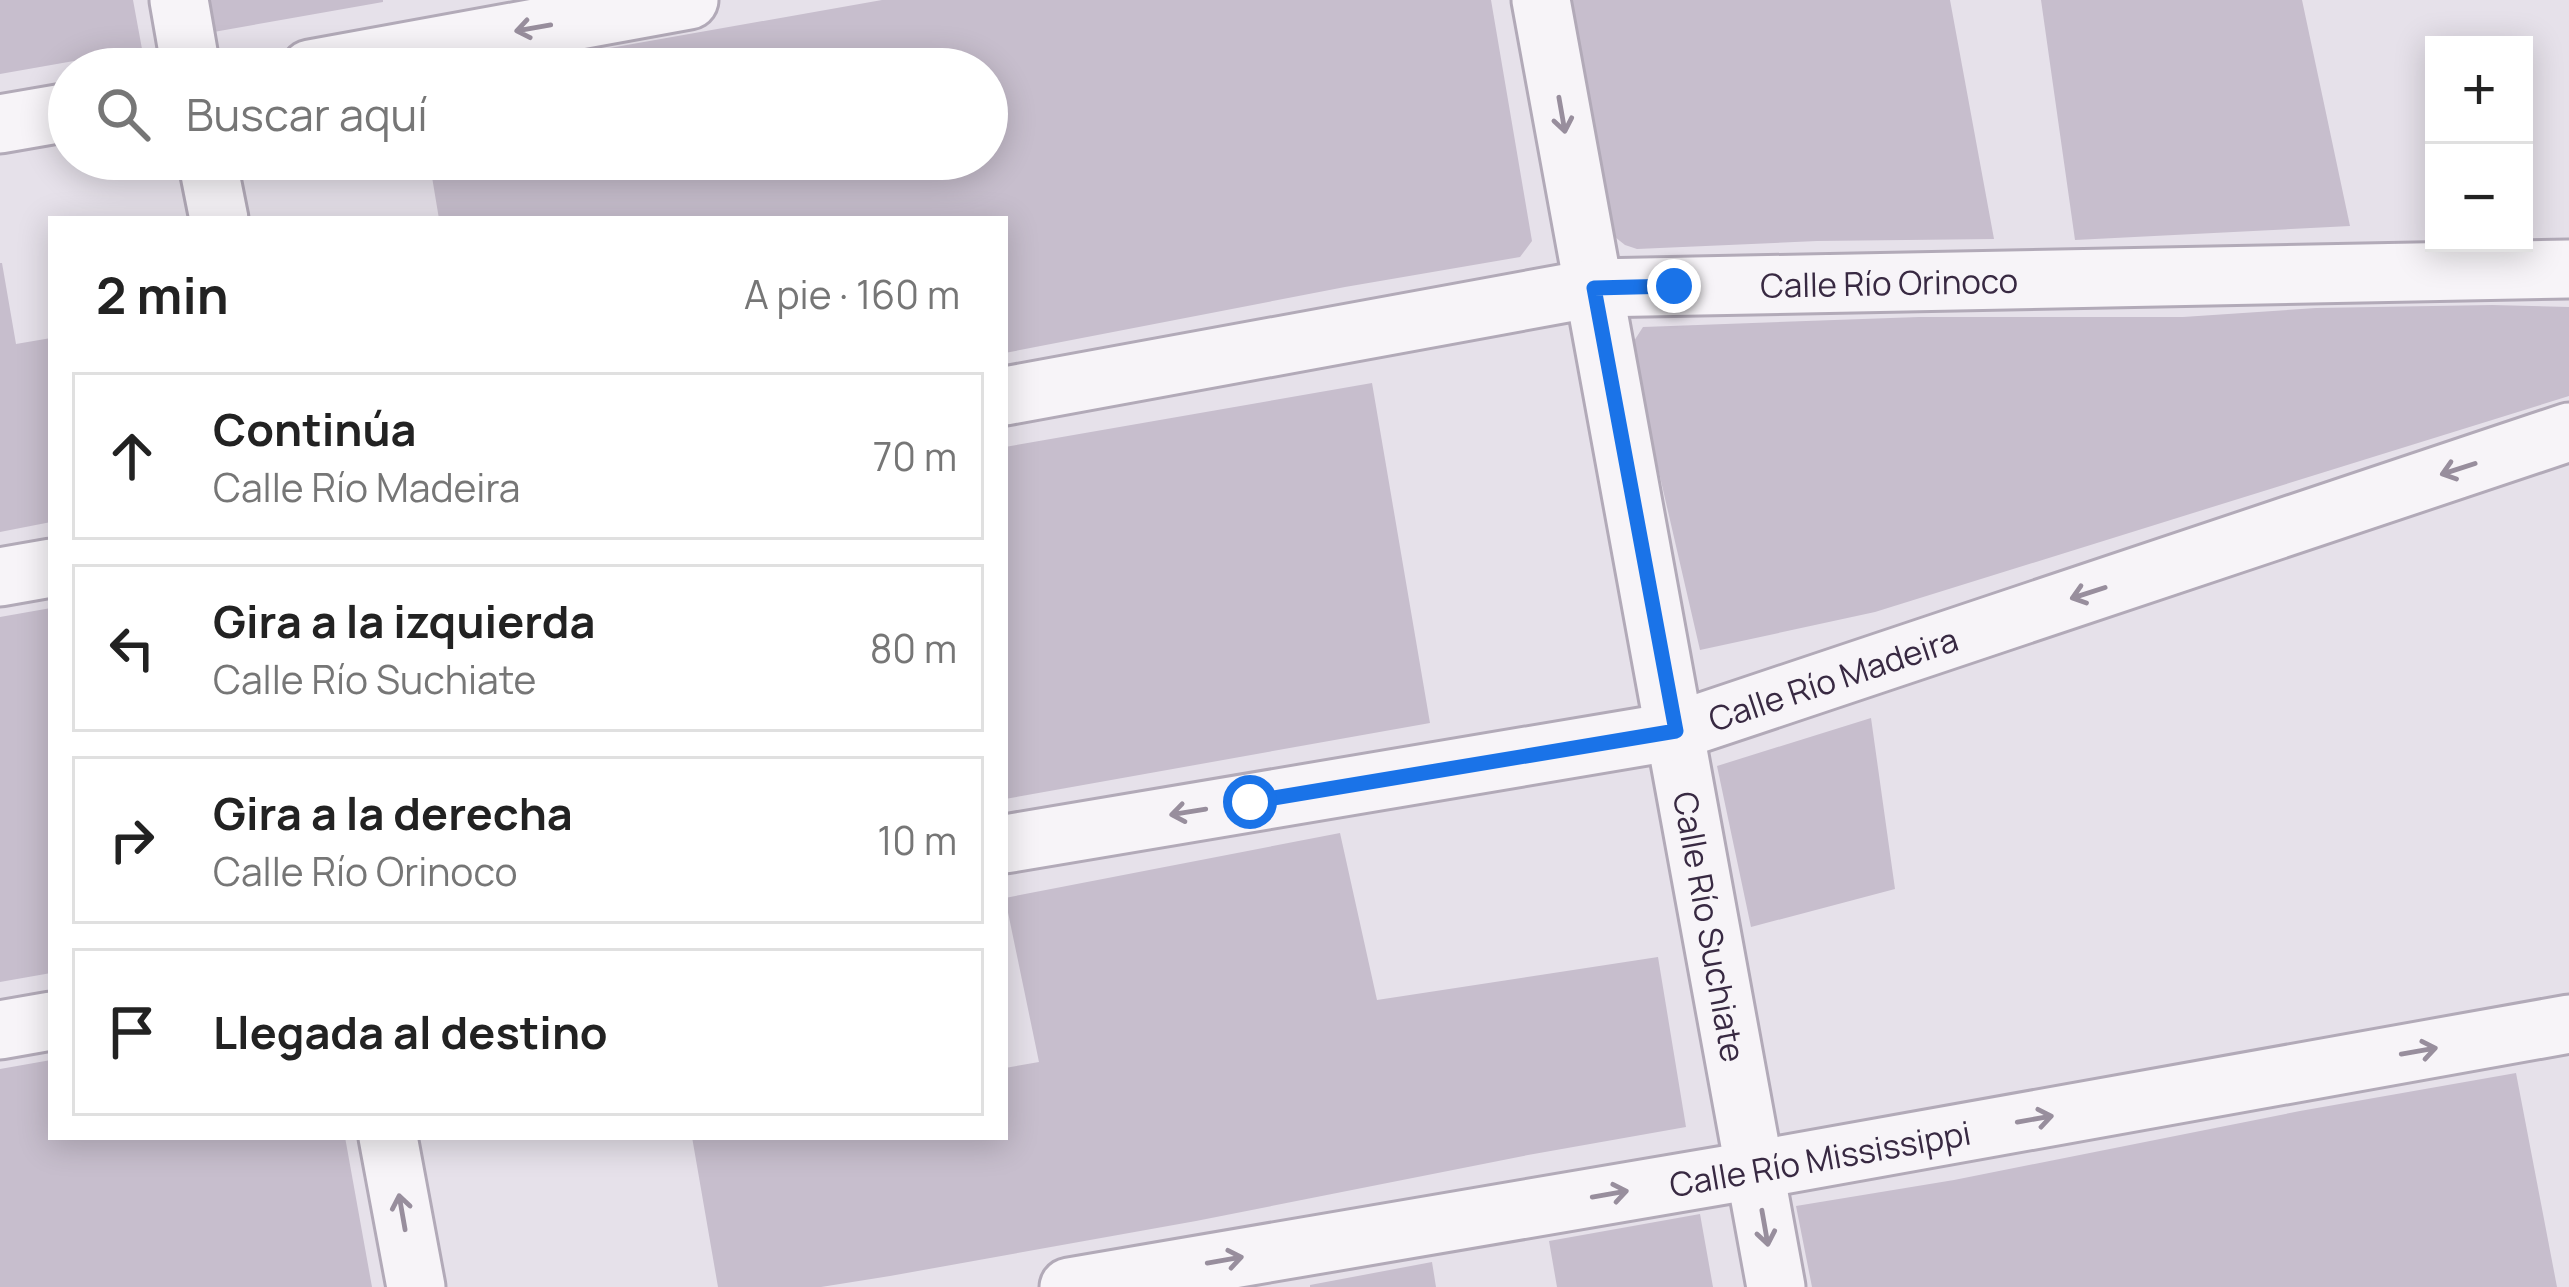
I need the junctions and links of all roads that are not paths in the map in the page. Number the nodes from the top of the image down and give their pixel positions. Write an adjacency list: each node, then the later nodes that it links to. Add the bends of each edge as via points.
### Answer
1 (179, 0): 4 (street)
2 (689, 0): 5 (street, one-way to 5)
3 (1541, 0): 11 (street, Calle Río Suchiate, one-way to 11)
4 (187, 48)
5 (425, 48)
6 (48, 116): 7 (street)
7 (0, 124)
8 (212, 180): 9 (street)
9 (218, 216)
10 (2569, 269): 11 (street, Calle Río Orinoco)
11 (1594, 288): 12 (street, Calle Río Orinoco); 16 (street, Calle Río Suchiate)
12 (1008, 395)
13 (2569, 432): 16 (street, Calle Río Madeira, one-way to 16)
14 (48, 569): 15 (street)
15 (0, 577)
16 (1676, 731): 17 (street, Calle Río Madeira, one-way to 17); 22 (street, Calle Río Suchiate)
17 (1008, 843)
18 (48, 1022): 20 (street)
19 (2569, 1024): 22 (street, Calle Río Mississippi, one-way to 19)
20 (0, 1030)
21 (389, 1140): 23 (street, one-way to 21)
22 (1754, 1169): 24 (street, Calle Río Mississippi, one-way to 22); 25 (street, Calle Río Suchiate, one-way to 25)
23 (416, 1287)
24 (1069, 1287)
25 (1776, 1287)

